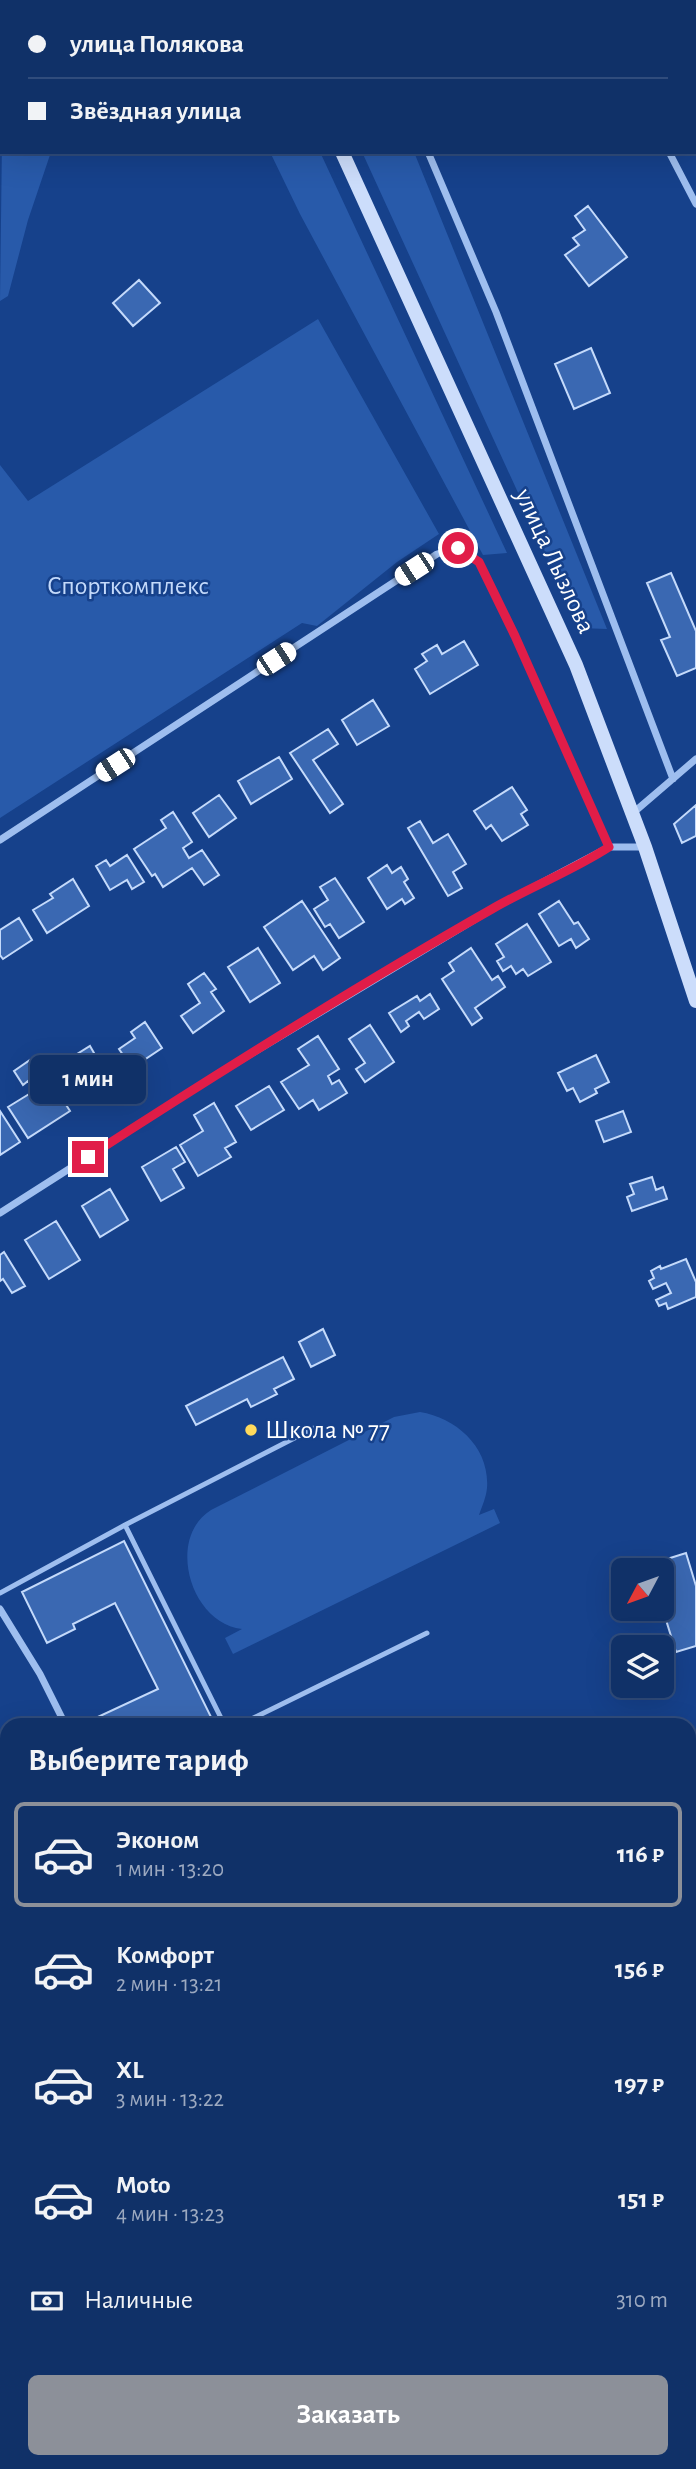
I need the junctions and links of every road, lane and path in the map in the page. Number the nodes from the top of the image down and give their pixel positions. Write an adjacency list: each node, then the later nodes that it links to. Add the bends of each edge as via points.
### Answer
1 (343, 154): 7 (main road, улица Лызлова, via 576,665)
2 (429, 154): 6 (street, via 496,312)
3 (670, 154): 4 (street)
4 (696, 204)
5 (696, 760): 6 (street)
6 (673, 779): 7 (street)
7 (633, 813): 10 (main road, улица Лызлова)
8 (0, 840): 9 (street, via 437,554 458,548 479,562)
9 (609, 847): 10 (street); 12 (street, via 494,908 221,1072)
10 (645, 847): 11 (main road, улица Лызлова)
11 (696, 1001)
12 (0, 1213)
13 (314, 1428): 14 (lane)
14 (125, 1525): 15 (lane); 19 (lane)
15 (0, 1593)
16 (0, 1609): 18 (street)
17 (427, 1633): 20 (lane)
18 (62, 1718)
19 (221, 1718)
20 (253, 1718)

